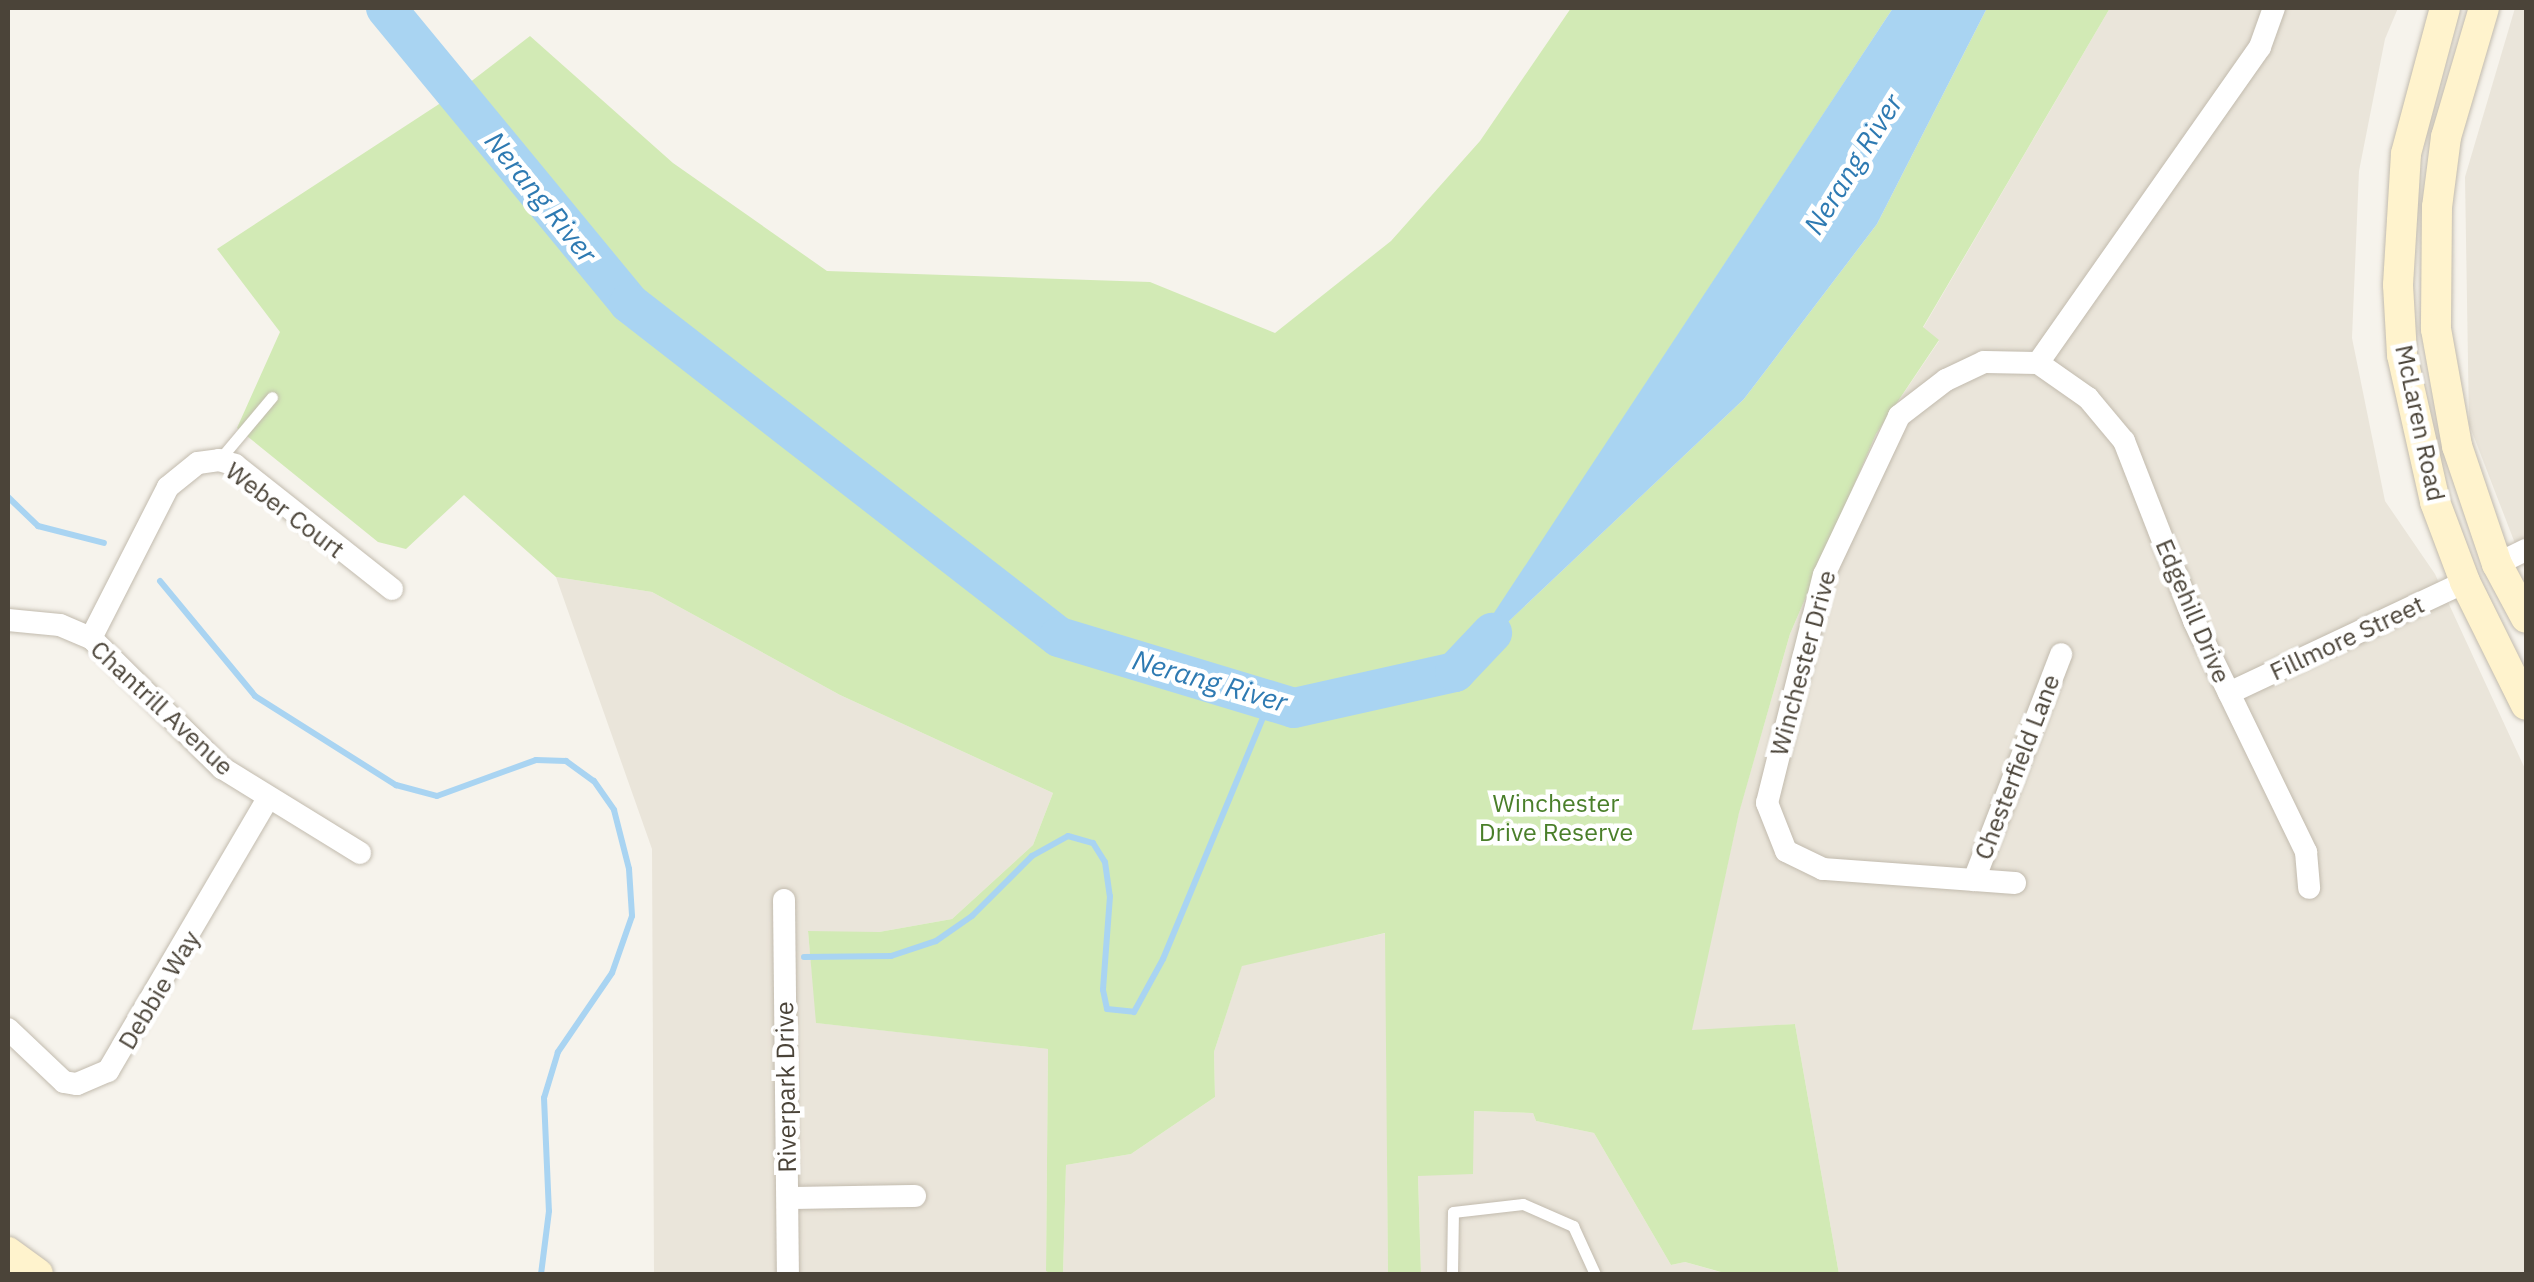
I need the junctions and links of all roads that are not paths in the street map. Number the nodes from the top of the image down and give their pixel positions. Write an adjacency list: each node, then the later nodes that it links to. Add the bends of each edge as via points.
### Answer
1 (2274, 8): 4 (street, via 2260,47)
2 (2446, 8): 9 (main road, McLaren Road, via 2408,140 2398,285 2415,424)
3 (2484, 8): 8 (main road, McLaren Road, via 2446,137 2434,283 2457,446)
4 (2038, 363): 15 (street, Edgehill Drive, via 2088,398 2124,441); 19 (street, Winchester Drive, via 1984,362 1946,380 1899,416 1824,575 1767,804 1786,850 1823,869)
5 (272, 398): 6 (lane)
6 (219, 460): 10 (street, Weber Court, via 236,465); 13 (street, Weber Court, via 198,464 168,487)
7 (2526, 550): 8 (street)
8 (2497, 564): 11 (main road, McLaren Road)
9 (2465, 582): 15 (street, Fillmore Street); 16 (main road, McLaren Road)
10 (392, 588)
11 (2526, 618)
12 (8, 620): 13 (street, Chantrill Avenue, via 60,625)
13 (91, 638): 17 (street, Chantrill Avenue, via 222,768)
14 (2061, 654): 19 (street, Chesterfield Lane)
15 (2228, 693): 21 (street, Edgehill Drive, via 2306,852)
16 (2526, 705)
17 (268, 798): 18 (street, Chantrill Avenue); 23 (street, Debbie Way, via 108,1071 77,1084 64,1082)
18 (360, 853)
19 (1974, 880): 20 (street, Winchester Drive)
20 (2015, 883)
21 (2309, 888)
22 (784, 900): 25 (street, Riverpark Drive)
23 (8, 1029)
24 (915, 1196): 25 (street)
25 (789, 1198): 28 (street, Riverpark Drive)
26 (8, 1252): 27 (main road)
27 (38, 1274)
28 (788, 1274)
29 (1452, 1274): 30 (lane, via 1453,1212 1523,1204 1573,1226)
30 (1595, 1274)

